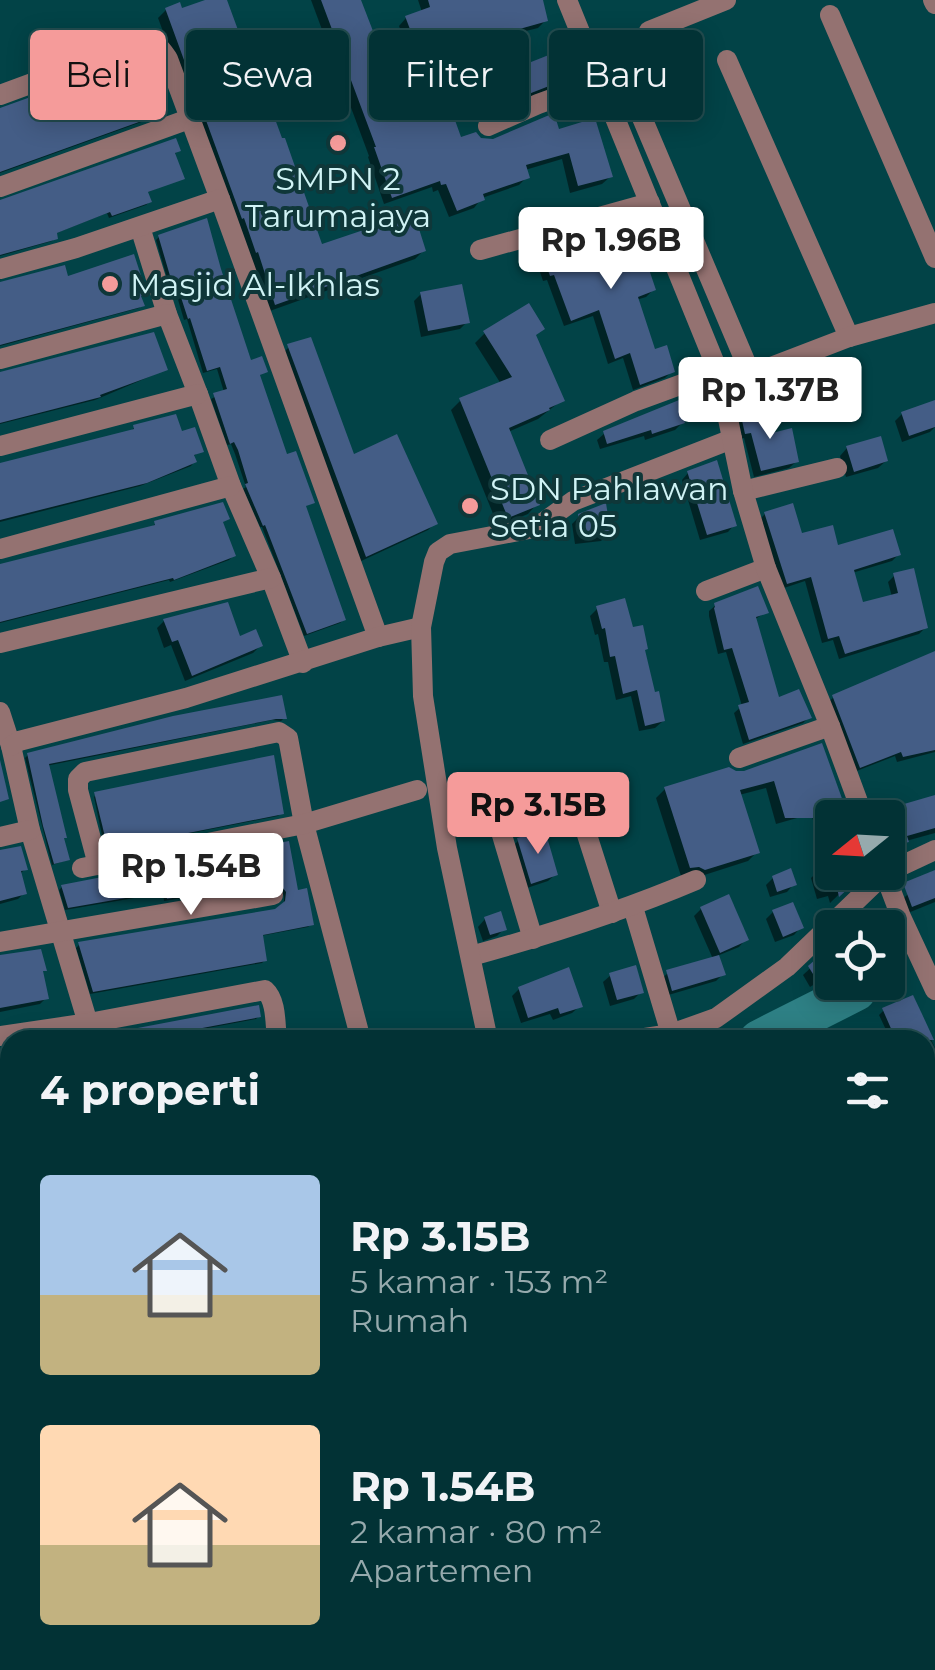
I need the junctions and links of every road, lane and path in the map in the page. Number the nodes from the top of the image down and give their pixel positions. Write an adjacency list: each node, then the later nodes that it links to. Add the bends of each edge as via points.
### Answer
1 (567, 0): 4 (street)
2 (726, 0): 5 (street)
3 (830, 15): 20 (street)
4 (579, 30)
5 (651, 30)
6 (727, 60): 24 (street)
7 (0, 95): 9 (street, via 152,41 168,59)
8 (549, 100): 14 (street)
9 (186, 108)
10 (187, 120): 15 (street)
11 (190, 120): 16 (street)
12 (615, 120): 17 (street)
13 (643, 120): 26 (street)
14 (488, 126)
15 (0, 187)
16 (220, 199): 18 (street); 40 (street)
17 (650, 203): 19 (street); 27 (street)
18 (140, 227): 21 (street); 23 (street)
19 (480, 250)
20 (935, 258)
21 (0, 269)
22 (935, 313): 24 (street)
23 (166, 314): 25 (street); 28 (street)
24 (850, 337): 26 (street)
25 (0, 358)
26 (750, 375): 27 (street)
27 (720, 379): 29 (street); 30 (street, via 636,401)
28 (198, 394): 31 (street); 33 (street)
29 (732, 439): 34 (street); 39 (street, via 574,500 529,529 450,544 434,562)
30 (550, 440)
31 (0, 446)
32 (837, 468): 34 (street)
33 (231, 486): 35 (street); 37 (street)
34 (743, 491): 36 (street)
35 (0, 548)
36 (766, 568): 38 (street); 44 (street)
37 (270, 578): 41 (street); 42 (street)
38 (706, 592)
39 (421, 627): 40 (street); 65 (street, via 438,802)
40 (378, 637): 42 (street)
41 (0, 644)
42 (303, 663): 45 (street, via 19,741)
43 (0, 712): 45 (street)
44 (830, 726): 46 (street); 48 (street)
45 (6, 739): 52 (street)
46 (739, 758)
47 (417, 790): 51 (street)
48 (857, 800)
49 (493, 805): 63 (street)
50 (580, 812): 61 (street)
51 (304, 824): 51 (street, via 288,738 280,732 85,772 78,779 90,866); 70 (street)
52 (30, 830): 53 (street); 62 (street)
53 (0, 838)
54 (935, 850): 55 (street)
55 (905, 863)
56 (696, 880): 60 (street)
57 (867, 890): 73 (street, via 786,967 716,1018)
58 (892, 890): 66 (street)
59 (273, 895): 62 (street)
60 (633, 907): 61 (street); 72 (street)
61 (612, 913): 63 (street)
62 (62, 933): 64 (street); 67 (street)
63 (533, 940): 65 (street)
64 (0, 942)
65 (471, 956): 71 (street)
66 (935, 990)
67 (91, 1030)
68 (95, 1030): 69 (street, via 265,990)
69 (276, 1030)
70 (358, 1030)
71 (486, 1030)
72 (670, 1030)
73 (682, 1030)

